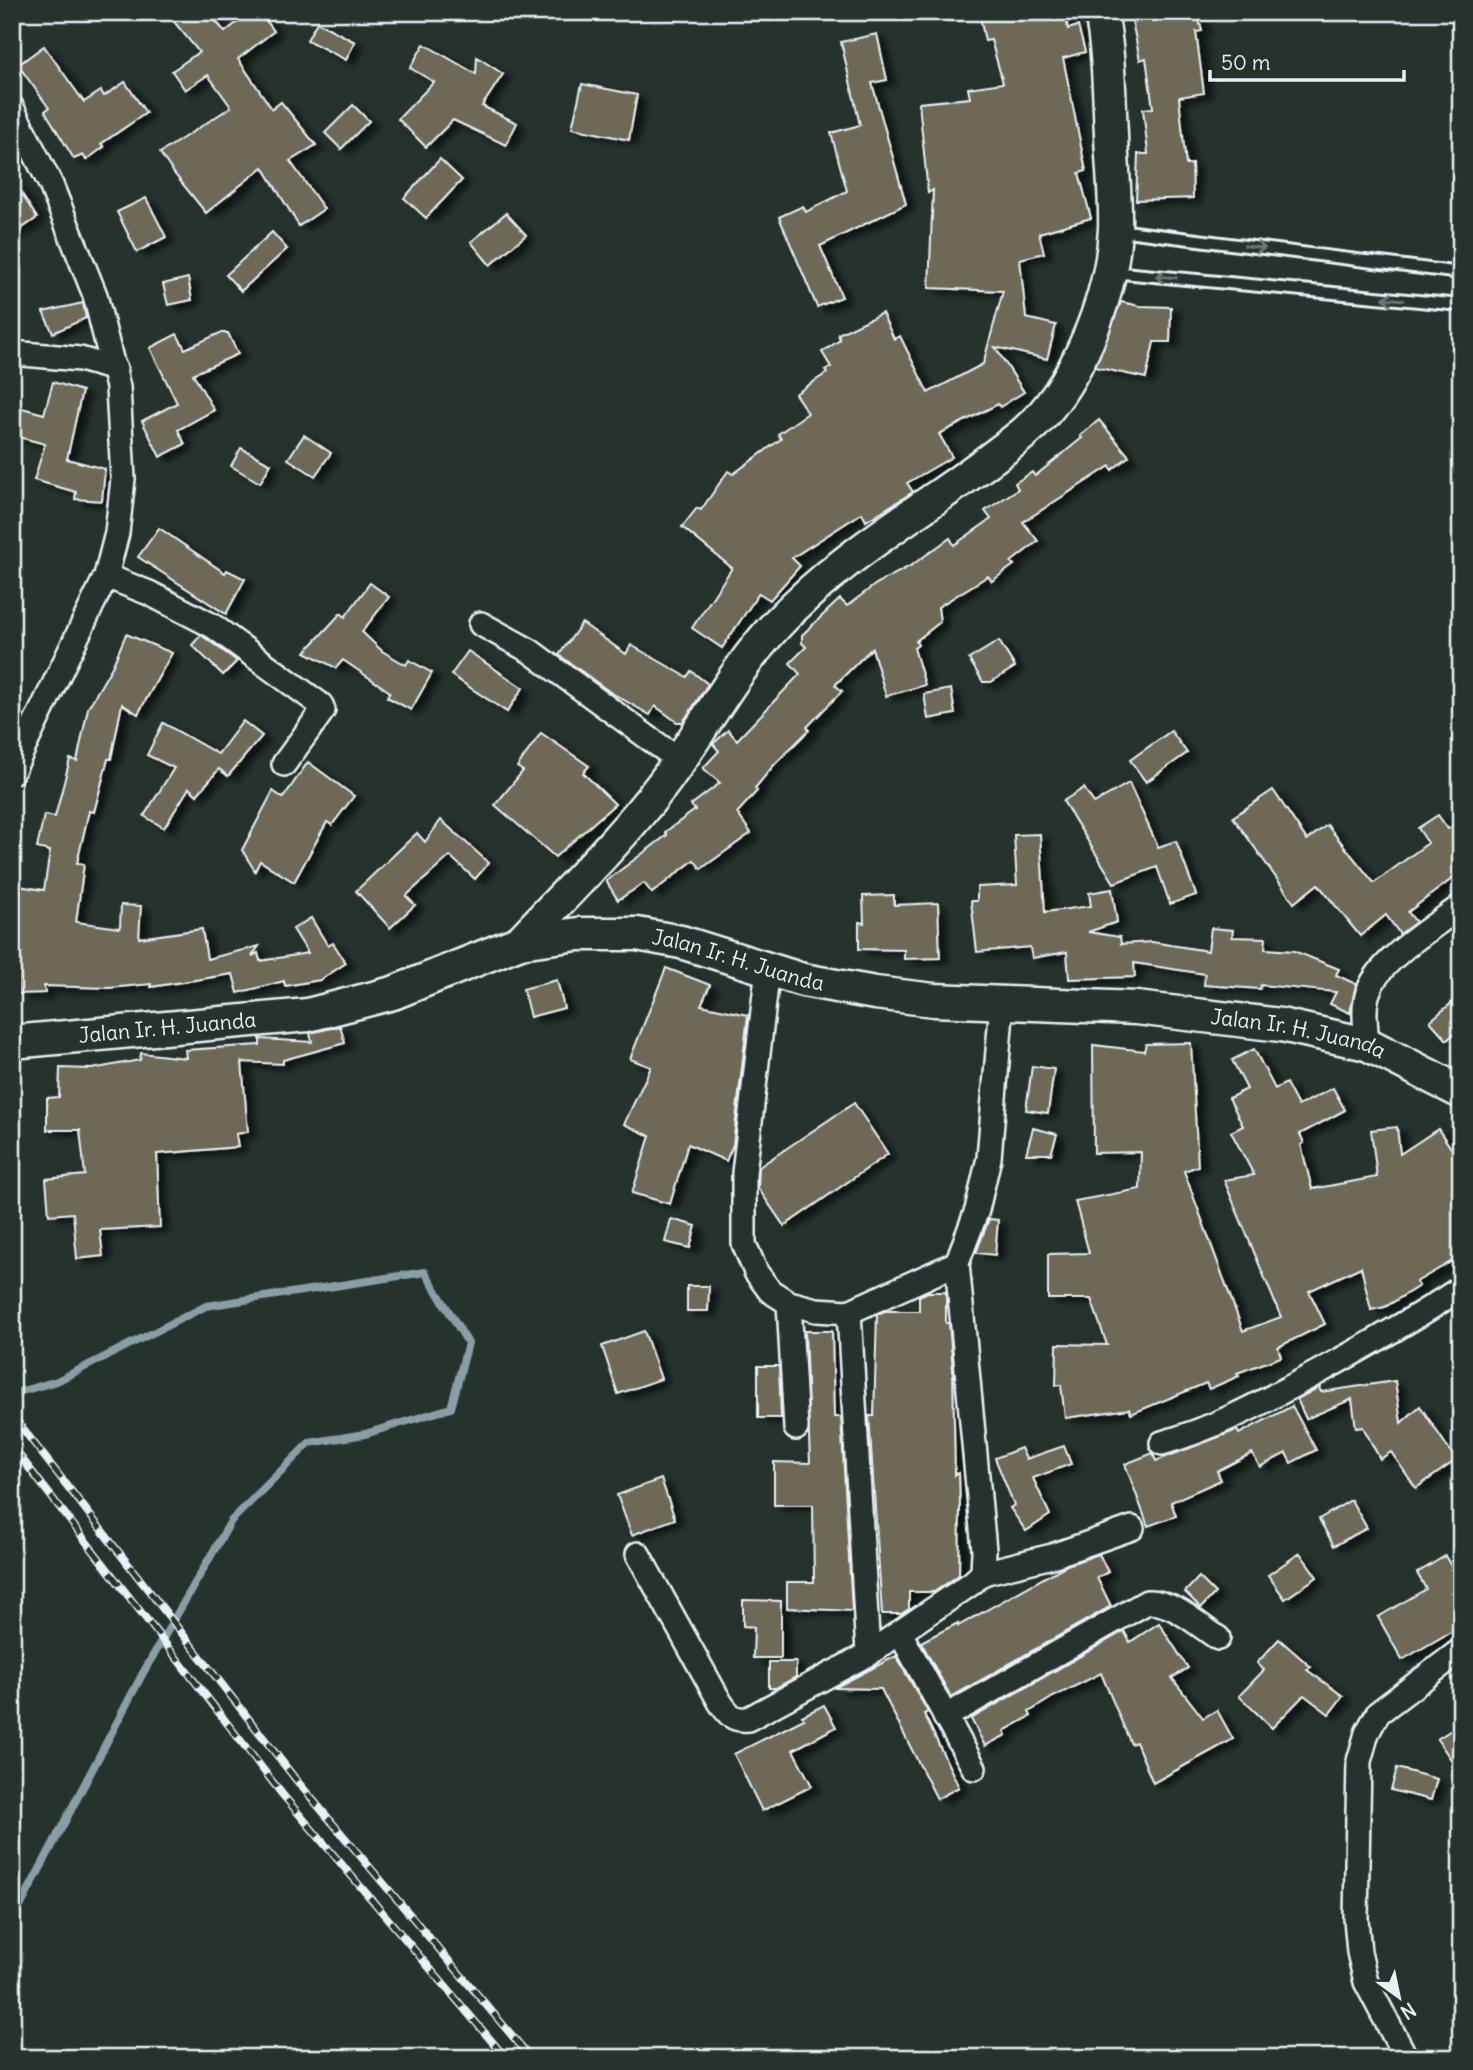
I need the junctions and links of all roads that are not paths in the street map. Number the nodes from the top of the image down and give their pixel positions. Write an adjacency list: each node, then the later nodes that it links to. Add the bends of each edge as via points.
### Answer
1 (1101, 12): 3 (street, via 1110,77)
2 (12, 108): 8 (street, via 78,250)
3 (1115, 230): 4 (street); 5 (lane, one-way to 5)
4 (1108, 271): 6 (lane, one-way to 4); 11 (street, via 1088,343 1067,383 1043,414 803,597 755,650)
5 (1461, 272)
6 (1461, 305)
7 (12, 353): 8 (street, via 79,359)
8 (115, 369): 9 (street, via 123,479)
9 (106, 576): 12 (street, via 213,626 321,705 323,710); 13 (street)
10 (481, 624): 11 (street, via 530,651)
11 (680, 761): 15 (street, via 640,813)
12 (284, 764)
13 (12, 772)
14 (1461, 906): 19 (street, via 1378,974 1365,1003)
15 (520, 942): 16 (street, Jalan Ir. H. Juanda, via 578,934 637,934); 18 (street, Jalan Ir. H. Juanda, via 405,989 308,1015)
16 (768, 968): 17 (street, Jalan Ir. H. Juanda, via 874,993); 23 (street, via 744,1173 744,1244 770,1291)
17 (1002, 1003): 19 (street, Jalan Ir. H. Juanda, via 1147,1009 1281,1025); 21 (street, via 989,1158 977,1210)
18 (12, 1042)
19 (1367, 1044): 20 (street, Jalan Ir. H. Juanda)
20 (1457, 1083)
21 (957, 1263): 24 (street); 29 (street)
22 (1461, 1288): 26 (street, via 1405,1325 1269,1399 1210,1429)
23 (789, 1303): 24 (street); 25 (street)
24 (849, 1312): 33 (street)
25 (796, 1428)
26 (1161, 1443)
27 (1132, 1528): 29 (street, via 1052,1556)
28 (638, 1554): 33 (street, via 720,1702 737,1720 748,1719)
29 (983, 1573): 30 (street)
30 (900, 1633): 33 (street); 34 (street)
31 (1218, 1638): 34 (street, via 1175,1609 1147,1602)
32 (1461, 1650): 36 (street, via 1378,1713 1359,1761 1359,1952 1366,1982)
33 (868, 1654)
34 (945, 1717): 35 (street)
35 (974, 1768)
36 (1406, 2058)

